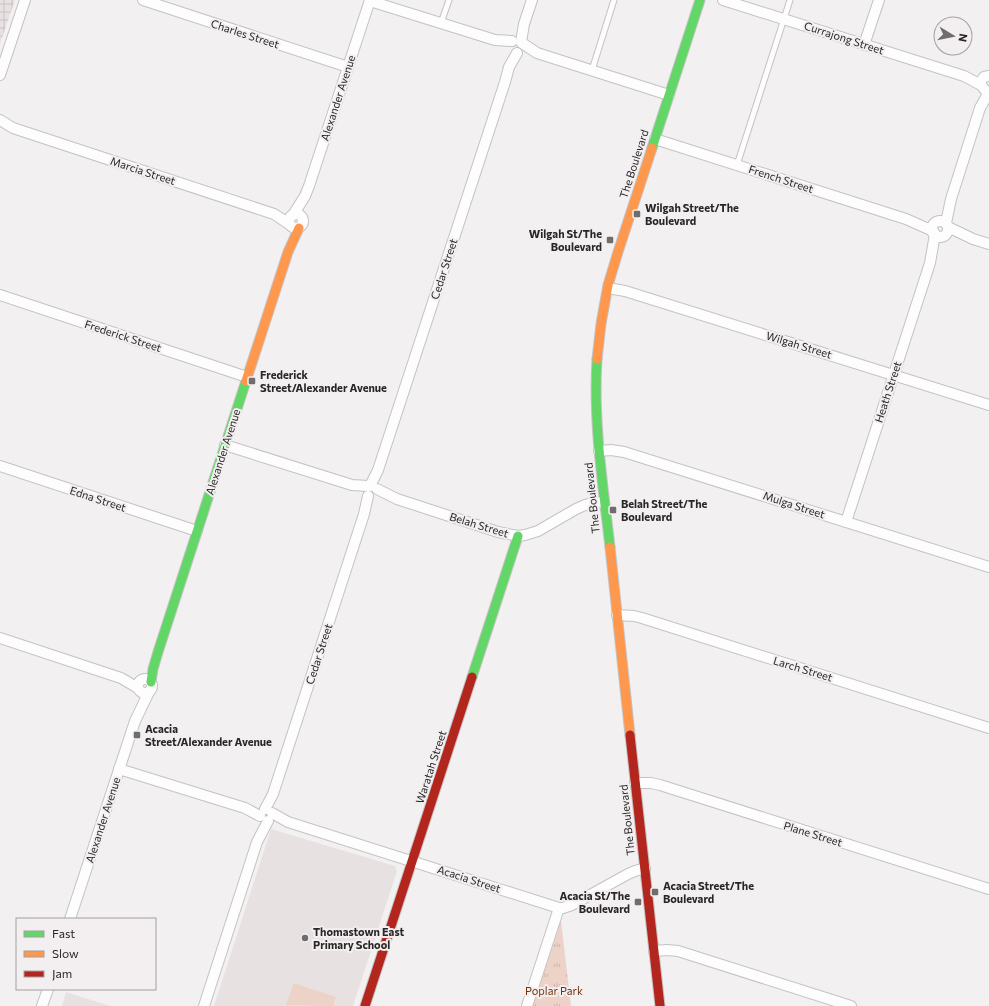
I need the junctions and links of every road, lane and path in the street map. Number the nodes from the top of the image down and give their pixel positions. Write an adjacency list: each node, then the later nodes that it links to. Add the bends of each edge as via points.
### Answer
1 (25, 0): 17 (street)
2 (143, 0): 15 (street, Charles Street)
3 (370, 0): 12 (street); 15 (street, Alexander Avenue)
4 (448, 0): 12 (lane)
5 (532, 0): 14 (street, Cedar Street)
6 (614, 0): 16 (lane)
7 (700, 0): 19 (street, The Boulevard)
8 (723, 0): 11 (street, Currajong Street)
9 (790, 0): 11 (lane)
10 (879, 0): 13 (street)
11 (784, 19): 13 (street, Currajong Street); 24 (lane)
12 (441, 24): 14 (street)
13 (864, 45): 18 (street, Currajong Street)
14 (516, 46): 16 (street); 37 (street, Cedar Street)
15 (348, 67): 25 (street, Alexander Avenue, via 312,179)
16 (592, 70): 19 (street)
17 (0, 75)
18 (986, 82): 26 (street, Heath Street)
19 (669, 95): 23 (street, The Boulevard)
20 (0, 120): 22 (street, Marcia Street)
21 (0, 126): 22 (street, Marcia Street)
22 (13, 128): 25 (street, Marcia Street)
23 (655, 139): 24 (street, French Street); 29 (street, The Boulevard)
24 (737, 165): 26 (street, French Street)
25 (294, 221): 28 (street, Alexander Avenue)
26 (941, 229): 27 (street, French Street); 31 (street, Heath Street)
27 (989, 244)
28 (288, 252): 32 (street, Alexander Avenue)
29 (608, 288): 31 (street, Wilgah Street, via 625,291); 35 (street, The Boulevard, via 599,332 596,370)
30 (0, 295): 32 (street, Frederick Street)
31 (894, 375): 33 (street, Wilgah Street); 39 (street, Heath Street)
32 (247, 377): 34 (street, Alexander Avenue)
33 (989, 405)
34 (225, 445): 37 (street, Belah Street); 40 (street, Alexander Avenue)
35 (599, 452): 38 (street, The Boulevard); 39 (street, Mulga Street, via 624,452)
36 (0, 466): 40 (street, Edna Street)
37 (372, 491): 41 (street, Belah Street, via 498,532); 50 (street, Cedar Street)
38 (604, 502): 41 (street, Belah Street, via 585,505 538,531); 43 (street, The Boulevard)
39 (846, 522): 42 (street, Mulga Street)
40 (197, 531): 45 (street, Alexander Avenue)
41 (518, 536): 51 (street, Waratah Street)
42 (989, 567)
43 (617, 615): 47 (street, Larch Street, via 642,618); 49 (street, The Boulevard)
44 (0, 638): 46 (street)
45 (158, 652): 46 (street, Alexander Avenue, via 149,665)
46 (143, 685): 48 (street, Alexander Avenue, via 135,721)
47 (989, 728)
48 (119, 769): 50 (street, Acacia Street); 55 (street, Alexander Avenue)
49 (635, 783): 52 (street, The Boulevard); 53 (street, Plane Street, via 660,785)
50 (266, 815): 51 (street, Acacia Street); 59 (street, Cedar Street)
51 (412, 861): 54 (street, Acacia Street); 60 (street, Waratah Street)
52 (645, 868): 54 (street, via 635,870 572,906); 56 (street, The Boulevard)
53 (989, 889)
54 (559, 908): 61 (street)
55 (70, 918)
56 (654, 951): 62 (street, The Boulevard); 63 (street, via 678,951)
57 (48, 990): 58 (street)
58 (42, 1006)
59 (204, 1006)
60 (365, 1006)
61 (527, 1006)
62 (660, 1006)
63 (851, 1006)

